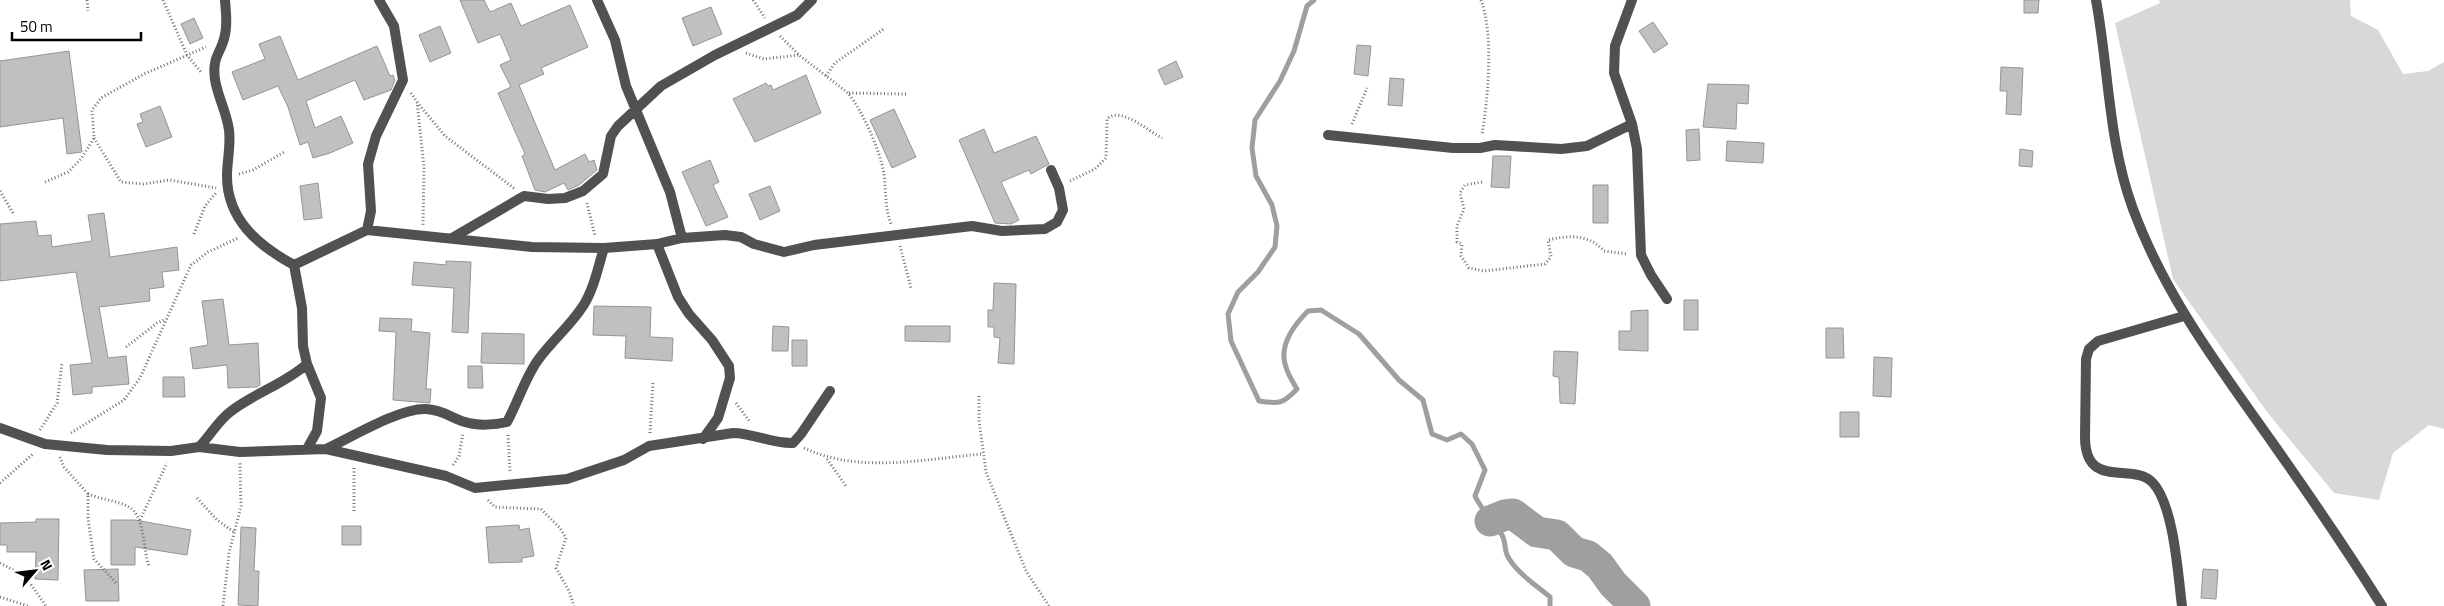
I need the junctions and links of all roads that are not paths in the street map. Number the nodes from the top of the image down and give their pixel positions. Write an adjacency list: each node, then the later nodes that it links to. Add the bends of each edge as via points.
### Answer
1 (225, 0): 16 (street, via 224,40 214,73 229,132 227,179 232,207 250,234 271,252)
2 (379, 0): 11 (street, via 394,26 403,80 376,136 368,164 371,211)
3 (597, 0): 7 (street, via 615,40 626,86)
4 (812, 0): 7 (street, via 797,14 674,78)
5 (1632, 0): 8 (street, via 1615,46 1614,73)
6 (2096, 0): 18 (street, via 2114,142 2133,207 2156,265)
7 (636, 107): 12 (street, via 611,136 603,174 582,191 565,198 524,196); 13 (street, via 670,192)
8 (1632, 124): 9 (street, via 1587,146 1561,149 1495,145 1480,148); 17 (street, via 1637,149 1641,255)
9 (1328, 135)
10 (1051, 170): 13 (street, via 1063,210 1057,222 1046,229 1002,231 972,226 814,245 784,252 741,237)
11 (367, 230): 12 (street); 16 (street)
12 (452, 238): 15 (street, via 532,247)
13 (682, 238): 14 (street)
14 (657, 244): 15 (street); 22 (street, via 678,296 729,366 730,378 718,418)
15 (604, 248): 25 (street, via 584,305 538,360 507,422 496,425 465,422 446,412 410,411)
16 (294, 265): 19 (street)
17 (1667, 299)
18 (2184, 316): 26 (street, via 2098,341 2089,349 2086,359 2085,438 2085,448 2097,467 2109,473 2142,476 2152,481 2159,491 2174,543); 27 (street, via 2299,480)
19 (307, 364): 23 (street, via 283,382 231,411); 24 (street, via 322,398 317,431)
20 (830, 391): 22 (street, via 793,443 745,433)
21 (0, 428): 23 (street, via 51,444 107,450 171,451)
22 (703, 439): 25 (street, via 649,446 624,460 568,479 475,488 446,476)
23 (199, 447): 24 (street, via 240,452)
24 (307, 449): 25 (street)
25 (326, 449)
26 (2182, 606)
27 (2382, 606)

